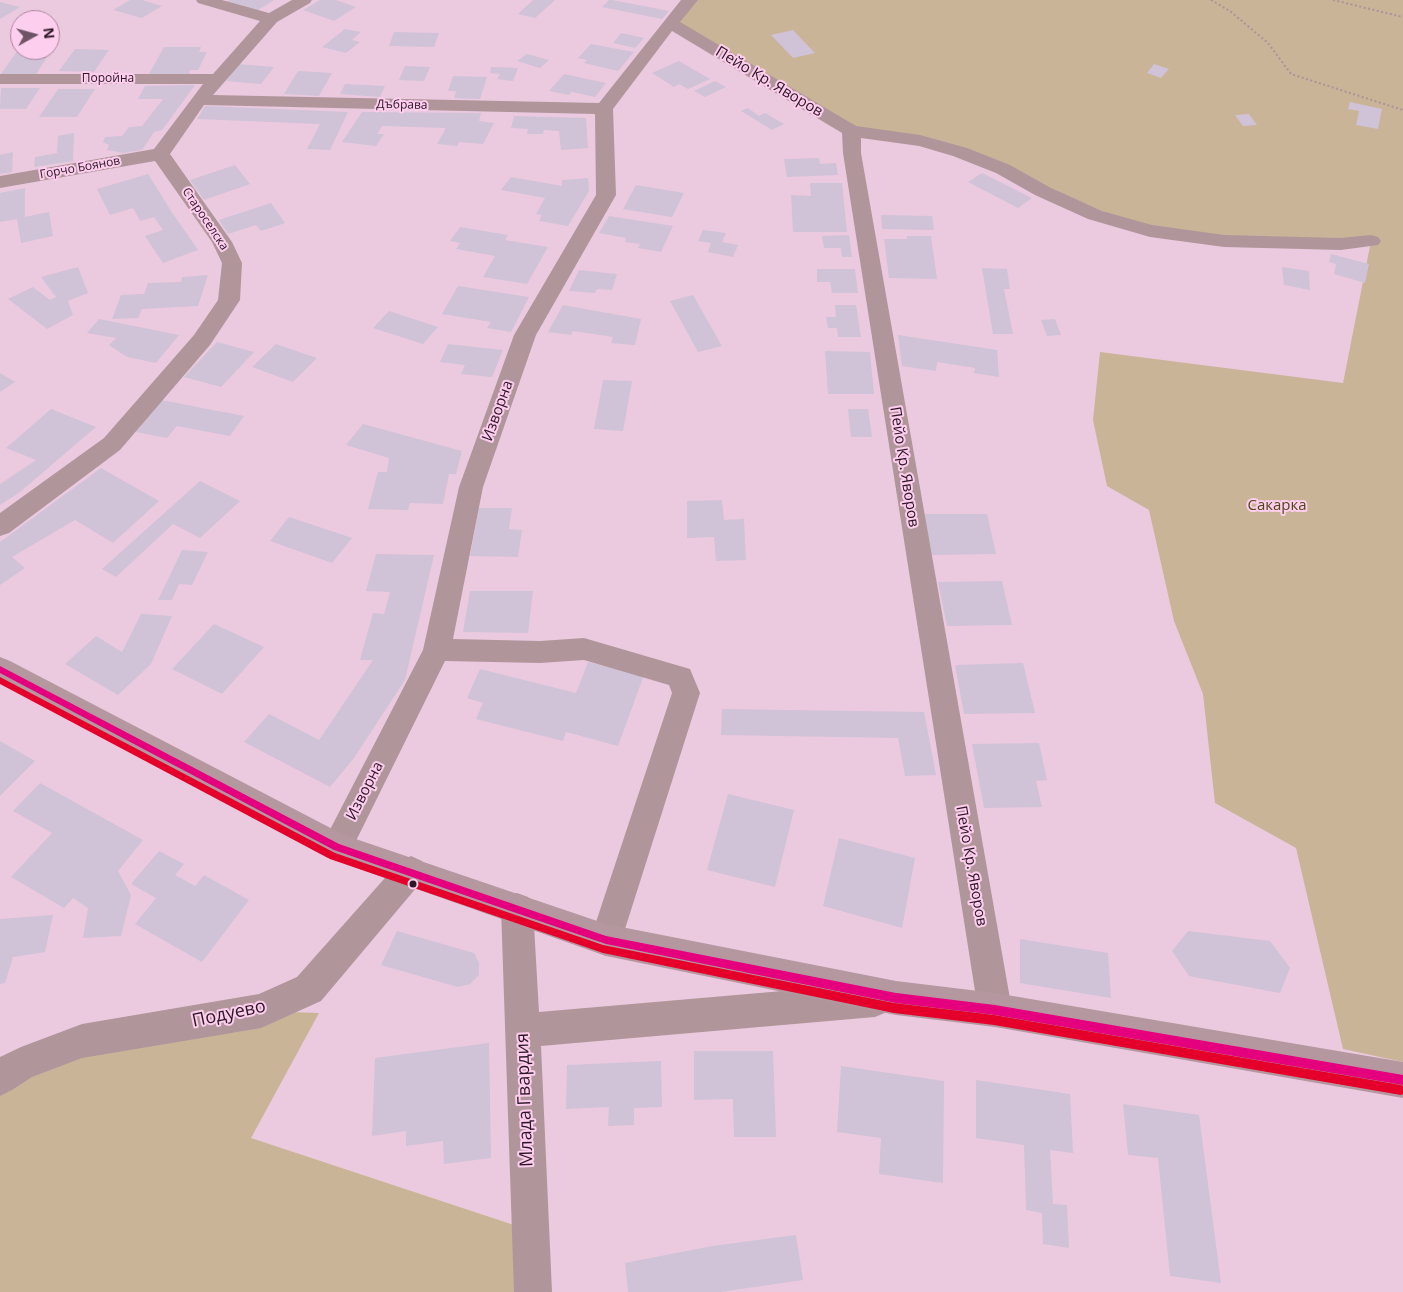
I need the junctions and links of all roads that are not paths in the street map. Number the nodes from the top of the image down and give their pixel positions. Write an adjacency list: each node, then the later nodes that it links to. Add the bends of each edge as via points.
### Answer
1 (204, 0): 4 (street)
2 (304, 0): 4 (street)
3 (690, 0): 5 (street)
4 (271, 19): 7 (street)
5 (670, 23): 9 (street); 10 (street, Пейо Кр. Яворов)
6 (0, 79): 7 (street, Поройна)
7 (217, 79): 8 (street)
8 (199, 100): 9 (street, Дъбрава); 11 (street)
9 (604, 109): 15 (street, Изворна, via 606,195 525,335 471,487)
10 (851, 131): 13 (street, via 960,152 1003,169 1094,215 1150,231 1224,241 1341,244); 22 (street, Пейо Кр. Яворов)
11 (160, 154): 12 (street, Горчо Боянов); 14 (street, Староселска, via 222,242 232,263 229,300 202,340 112,444)
12 (0, 182)
13 (1371, 241)
14 (0, 526)
15 (437, 650): 17 (street, Изворна); 20 (street, via 540,652 584,649 680,677 686,692)
16 (0, 669): 17 (main road)
17 (337, 847): 18 (main road)
18 (411, 871): 19 (main road); 24 (street, Подуево, via 309,989 261,1011 82,1041 21,1064)
19 (517, 908): 20 (main road); 23 (street, Млада Гвардия)
20 (606, 940): 21 (main road)
21 (896, 998): 22 (main road); 23 (street)
22 (995, 1010): 25 (main road)
23 (523, 1030): 26 (street, Млада Гвардия)
24 (0, 1078)
25 (1403, 1080)
26 (532, 1292)

